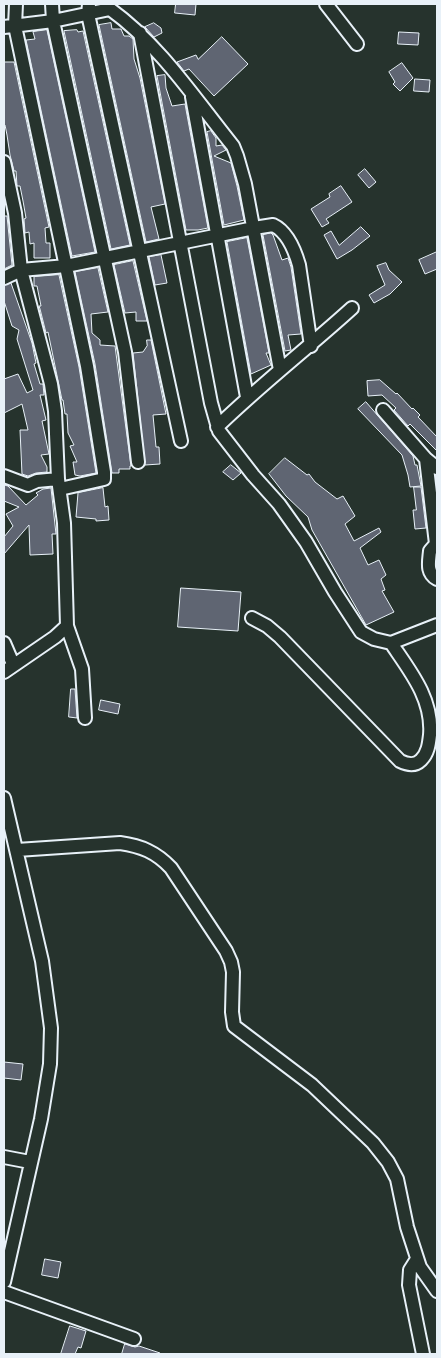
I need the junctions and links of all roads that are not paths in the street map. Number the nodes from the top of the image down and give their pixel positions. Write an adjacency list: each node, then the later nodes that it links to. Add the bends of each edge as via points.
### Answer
1 (16, 4): 7 (street)
2 (52, 4): 6 (street)
3 (326, 4): 9 (street)
4 (113, 6): 5 (street); 8 (street)
5 (89, 9): 6 (street); 16 (street)
6 (53, 21): 7 (street); 17 (street)
7 (10, 27): 18 (street)
8 (140, 33): 10 (street); 15 (street)
9 (357, 44)
10 (191, 93): 13 (street, via 235,151); 14 (street)
11 (4, 162): 12 (street)
12 (9, 214): 19 (street)
13 (254, 228): 14 (street); 22 (street, via 277,227 294,248); 23 (street)
14 (218, 235): 15 (street); 24 (street)
15 (181, 242): 16 (street); 26 (street)
16 (139, 250): 17 (street); 27 (street)
17 (104, 258): 18 (street); 29 (street, via 125,352)
18 (66, 266): 19 (street); 32 (street, via 88,375 104,479)
19 (20, 270): 20 (street); 32 (street, via 52,393)
20 (4, 278)
21 (352, 308): 22 (street)
22 (310, 346): 23 (street)
23 (280, 370): 24 (street)
24 (247, 397): 26 (street)
25 (383, 410): 28 (street)
26 (217, 427): 39 (street, via 306,542 361,632)
27 (182, 441)
28 (426, 460): 30 (street); 33 (street)
29 (138, 462)
30 (437, 468)
31 (4, 476): 32 (street, via 28,484 38,480)
32 (59, 484): 38 (street, via 64,523)
33 (435, 508): 34 (street)
34 (437, 544): 35 (street, via 430,551 429,571)
35 (437, 579)
36 (252, 618): 39 (street, via 280,637 400,761 414,764 427,752 428,705)
37 (437, 625): 39 (street)
38 (68, 626): 41 (street); 42 (street, via 82,670)
39 (391, 643)
40 (4, 644): 41 (street)
41 (8, 668)
42 (85, 718)
43 (4, 798): 44 (street)
44 (16, 850): 46 (street, via 42,961 51,1028 50,1064); 47 (street, via 120,843 149,850 163,860 226,950 233,972 234,1026 312,1085 373,1143 388,1162 397,1179)
45 (4, 1156): 46 (street)
46 (30, 1162): 48 (street)
47 (417, 1258): 49 (street); 52 (street, via 409,1275)
48 (4, 1282)
49 (437, 1291)
50 (4, 1292): 51 (street)
51 (134, 1339)
52 (423, 1354)

